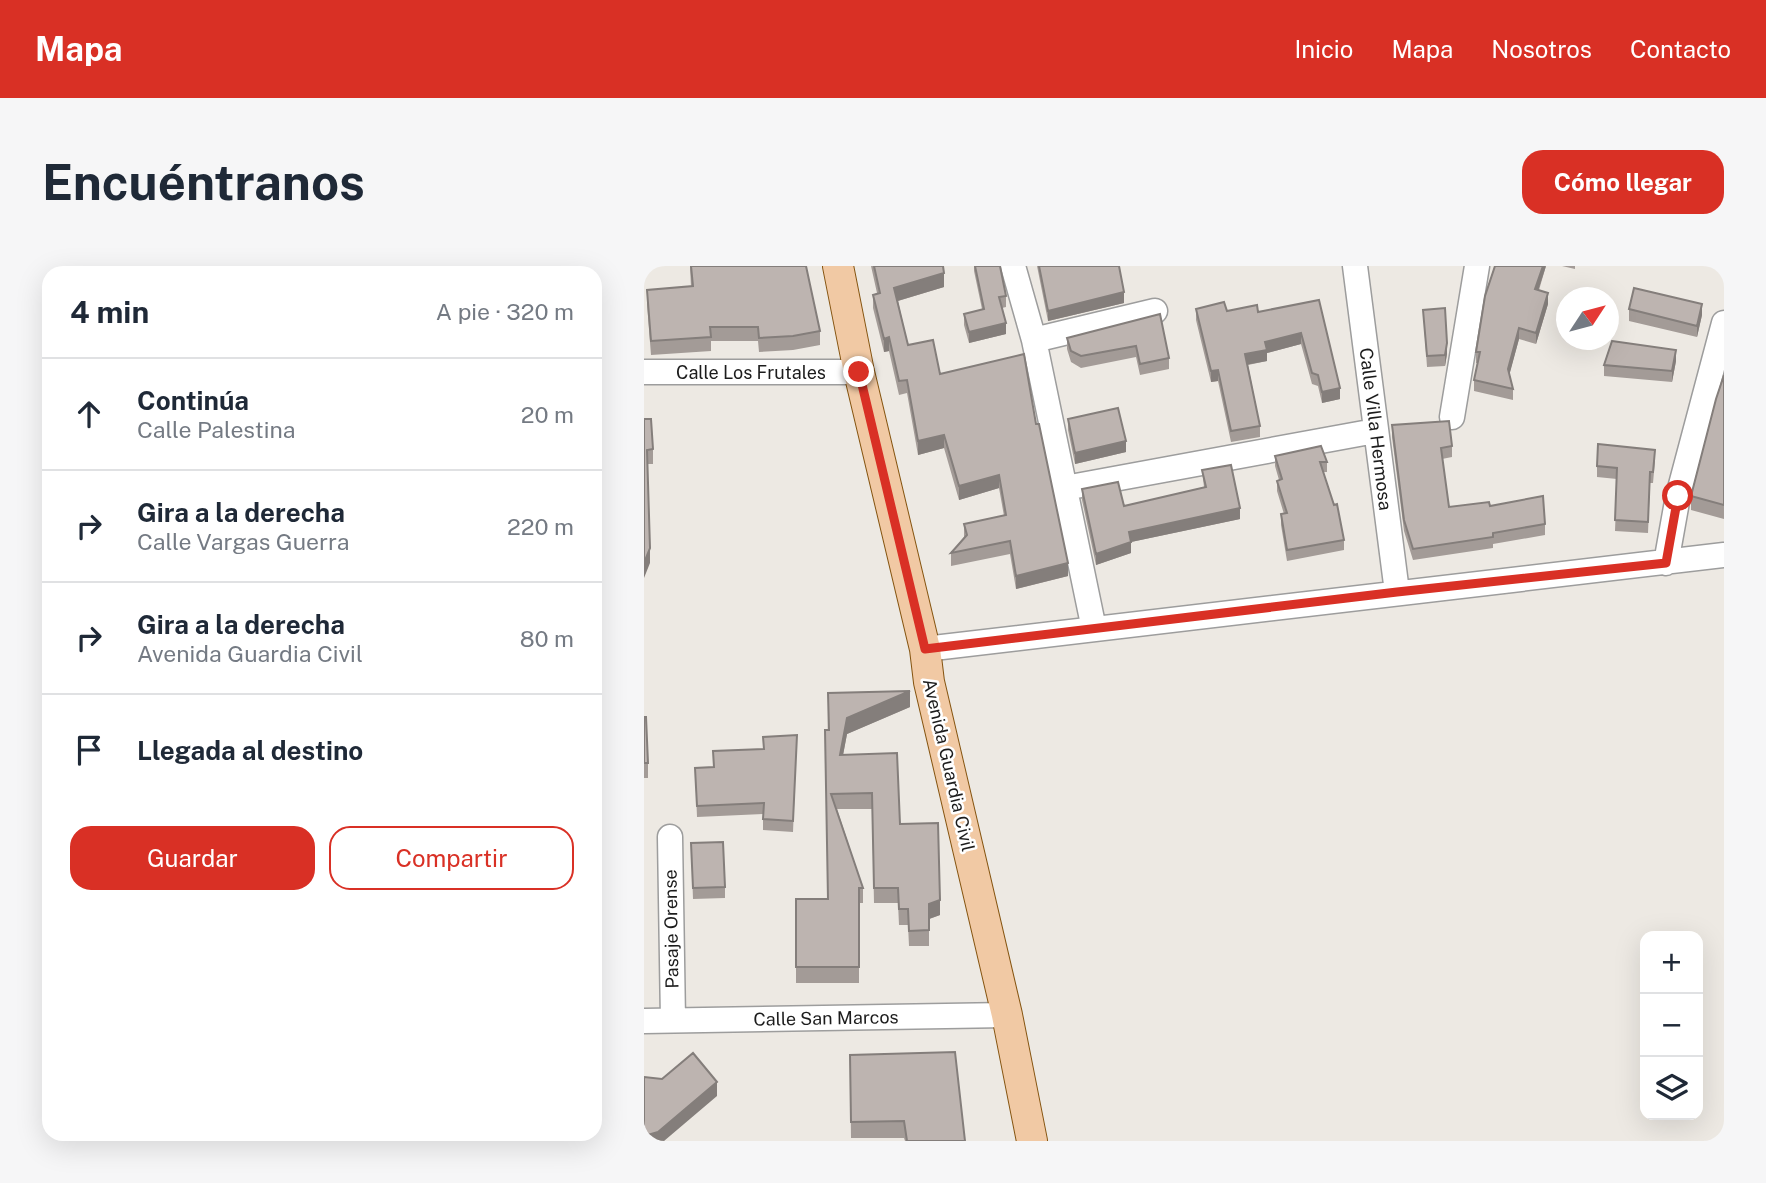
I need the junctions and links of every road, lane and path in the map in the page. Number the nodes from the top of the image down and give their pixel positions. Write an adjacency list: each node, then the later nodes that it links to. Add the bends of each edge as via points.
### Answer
1 (838, 266): 9 (main road, Avenida Guardia Civil)
2 (1013, 266): 7 (street)
3 (1355, 266): 11 (street, Calle Villa Hermosa)
4 (1477, 266): 10 (street)
5 (1155, 311): 7 (street)
6 (1724, 323): 14 (street, via 1678,496)
7 (1034, 340): 12 (street)
8 (644, 372): 9 (street, Calle Los Frutales)
9 (859, 372): 17 (main road, Avenida Guardia Civil)
10 (1452, 417)
11 (1375, 431): 12 (street); 15 (street, Calle Villa Hermosa)
12 (1065, 488): 16 (street)
13 (1724, 555): 14 (street)
14 (1666, 563): 15 (street)
15 (1397, 592): 16 (street)
16 (1094, 629): 17 (street)
17 (925, 649): 19 (main road, Avenida Guardia Civil)
18 (670, 837): 20 (street, Pasaje Orense)
19 (1007, 1015): 20 (street, Calle San Marcos); 22 (main road, Avenida Guardia Civil)
20 (673, 1020): 21 (street, Calle San Marcos)
21 (644, 1021)
22 (1032, 1141)

